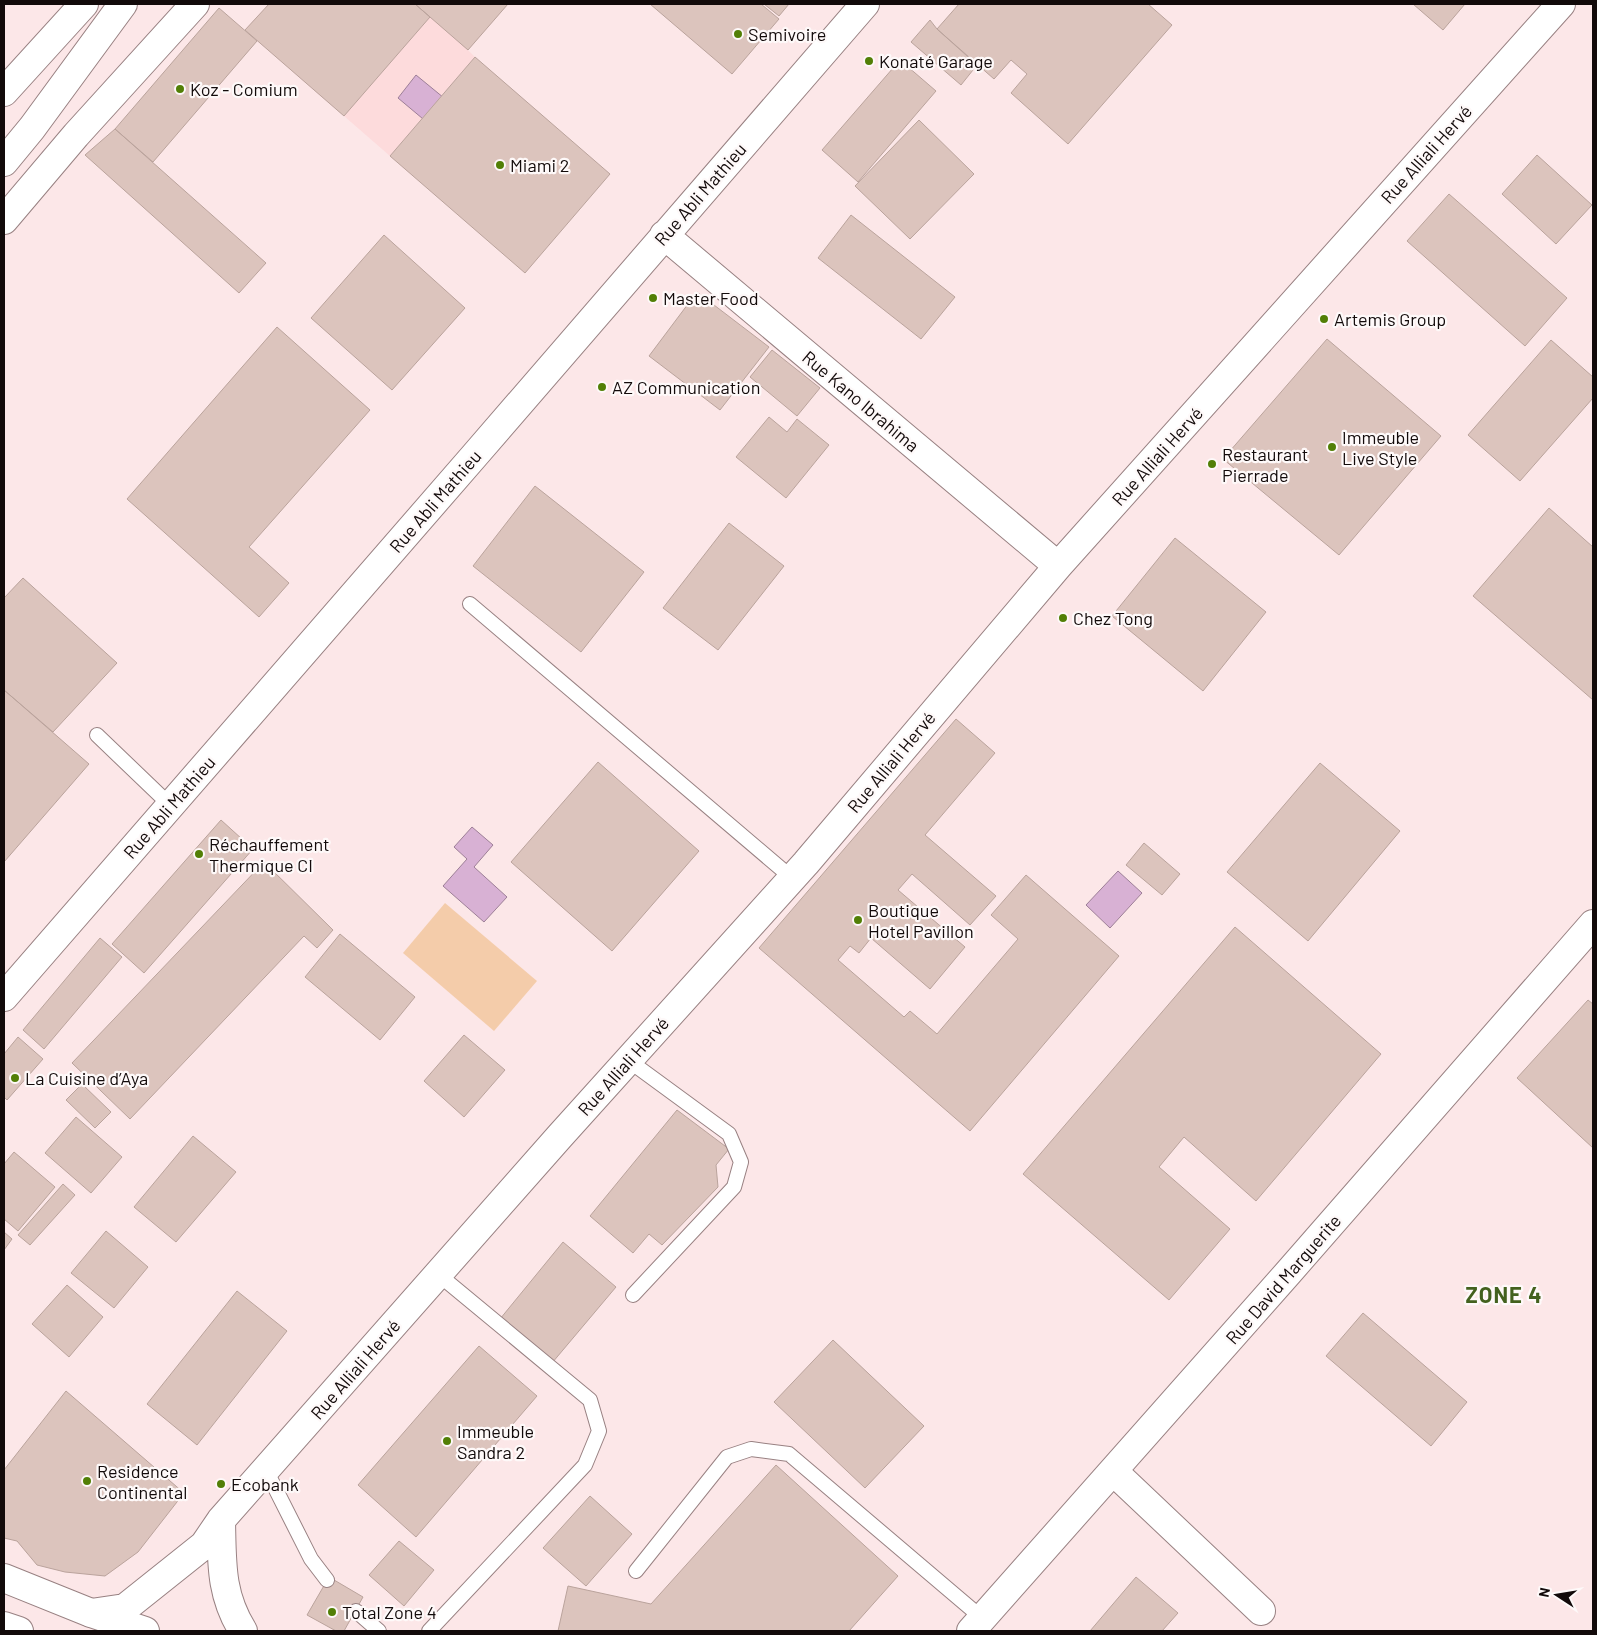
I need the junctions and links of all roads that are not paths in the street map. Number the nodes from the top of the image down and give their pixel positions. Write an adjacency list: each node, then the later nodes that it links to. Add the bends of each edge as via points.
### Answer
1 (84, 4): 6 (main road)
2 (123, 4): 7 (main road)
3 (195, 4): 8 (main road)
4 (865, 4): 9 (main road, Rue Abli Mathieu)
5 (1561, 4): 10 (main road, Rue Alliali Hervé)
6 (4, 92)
7 (4, 162)
8 (4, 220)
9 (664, 235): 10 (main road, Rue Kano Ibrahima); 13 (main road, Rue Abli Mathieu)
10 (1058, 566): 14 (main road, Rue Alliali Hervé)
11 (470, 604): 14 (lane)
12 (97, 735): 13 (lane)
13 (170, 805): 16 (main road, Rue Abli Mathieu)
14 (792, 878): 17 (main road, Rue Alliali Hervé)
15 (1593, 924): 21 (main road, Rue David Marguerite)
16 (4, 997)
17 (628, 1060): 18 (main road, Rue Alliali Hervé); 19 (lane, via 729,1134 741,1162 734,1187)
18 (438, 1274): 20 (main road, Rue Alliali Hervé); 35 (lane, via 590,1400 599,1431 585,1465)
19 (633, 1295)
20 (266, 1470): 22 (main road, Rue Alliali Hervé); 25 (lane, via 311,1559)
21 (1113, 1471): 27 (main road); 29 (main road, Rue David Marguerite)
22 (221, 1520): 28 (main road, Rue Alliali Hervé, via 204,1545 125,1608); 33 (main road, via 223,1582 234,1618)
23 (636, 1572): 29 (lane, via 727,1457 751,1449 789,1454)
24 (4, 1578): 28 (main road)
25 (327, 1580)
26 (356, 1611): 34 (lane)
27 (1261, 1611)
28 (91, 1613): 32 (main road)
29 (976, 1625)
30 (4, 1626): 31 (main road)
31 (19, 1631)
32 (145, 1631)
33 (243, 1631)
34 (379, 1631)
35 (429, 1631)

